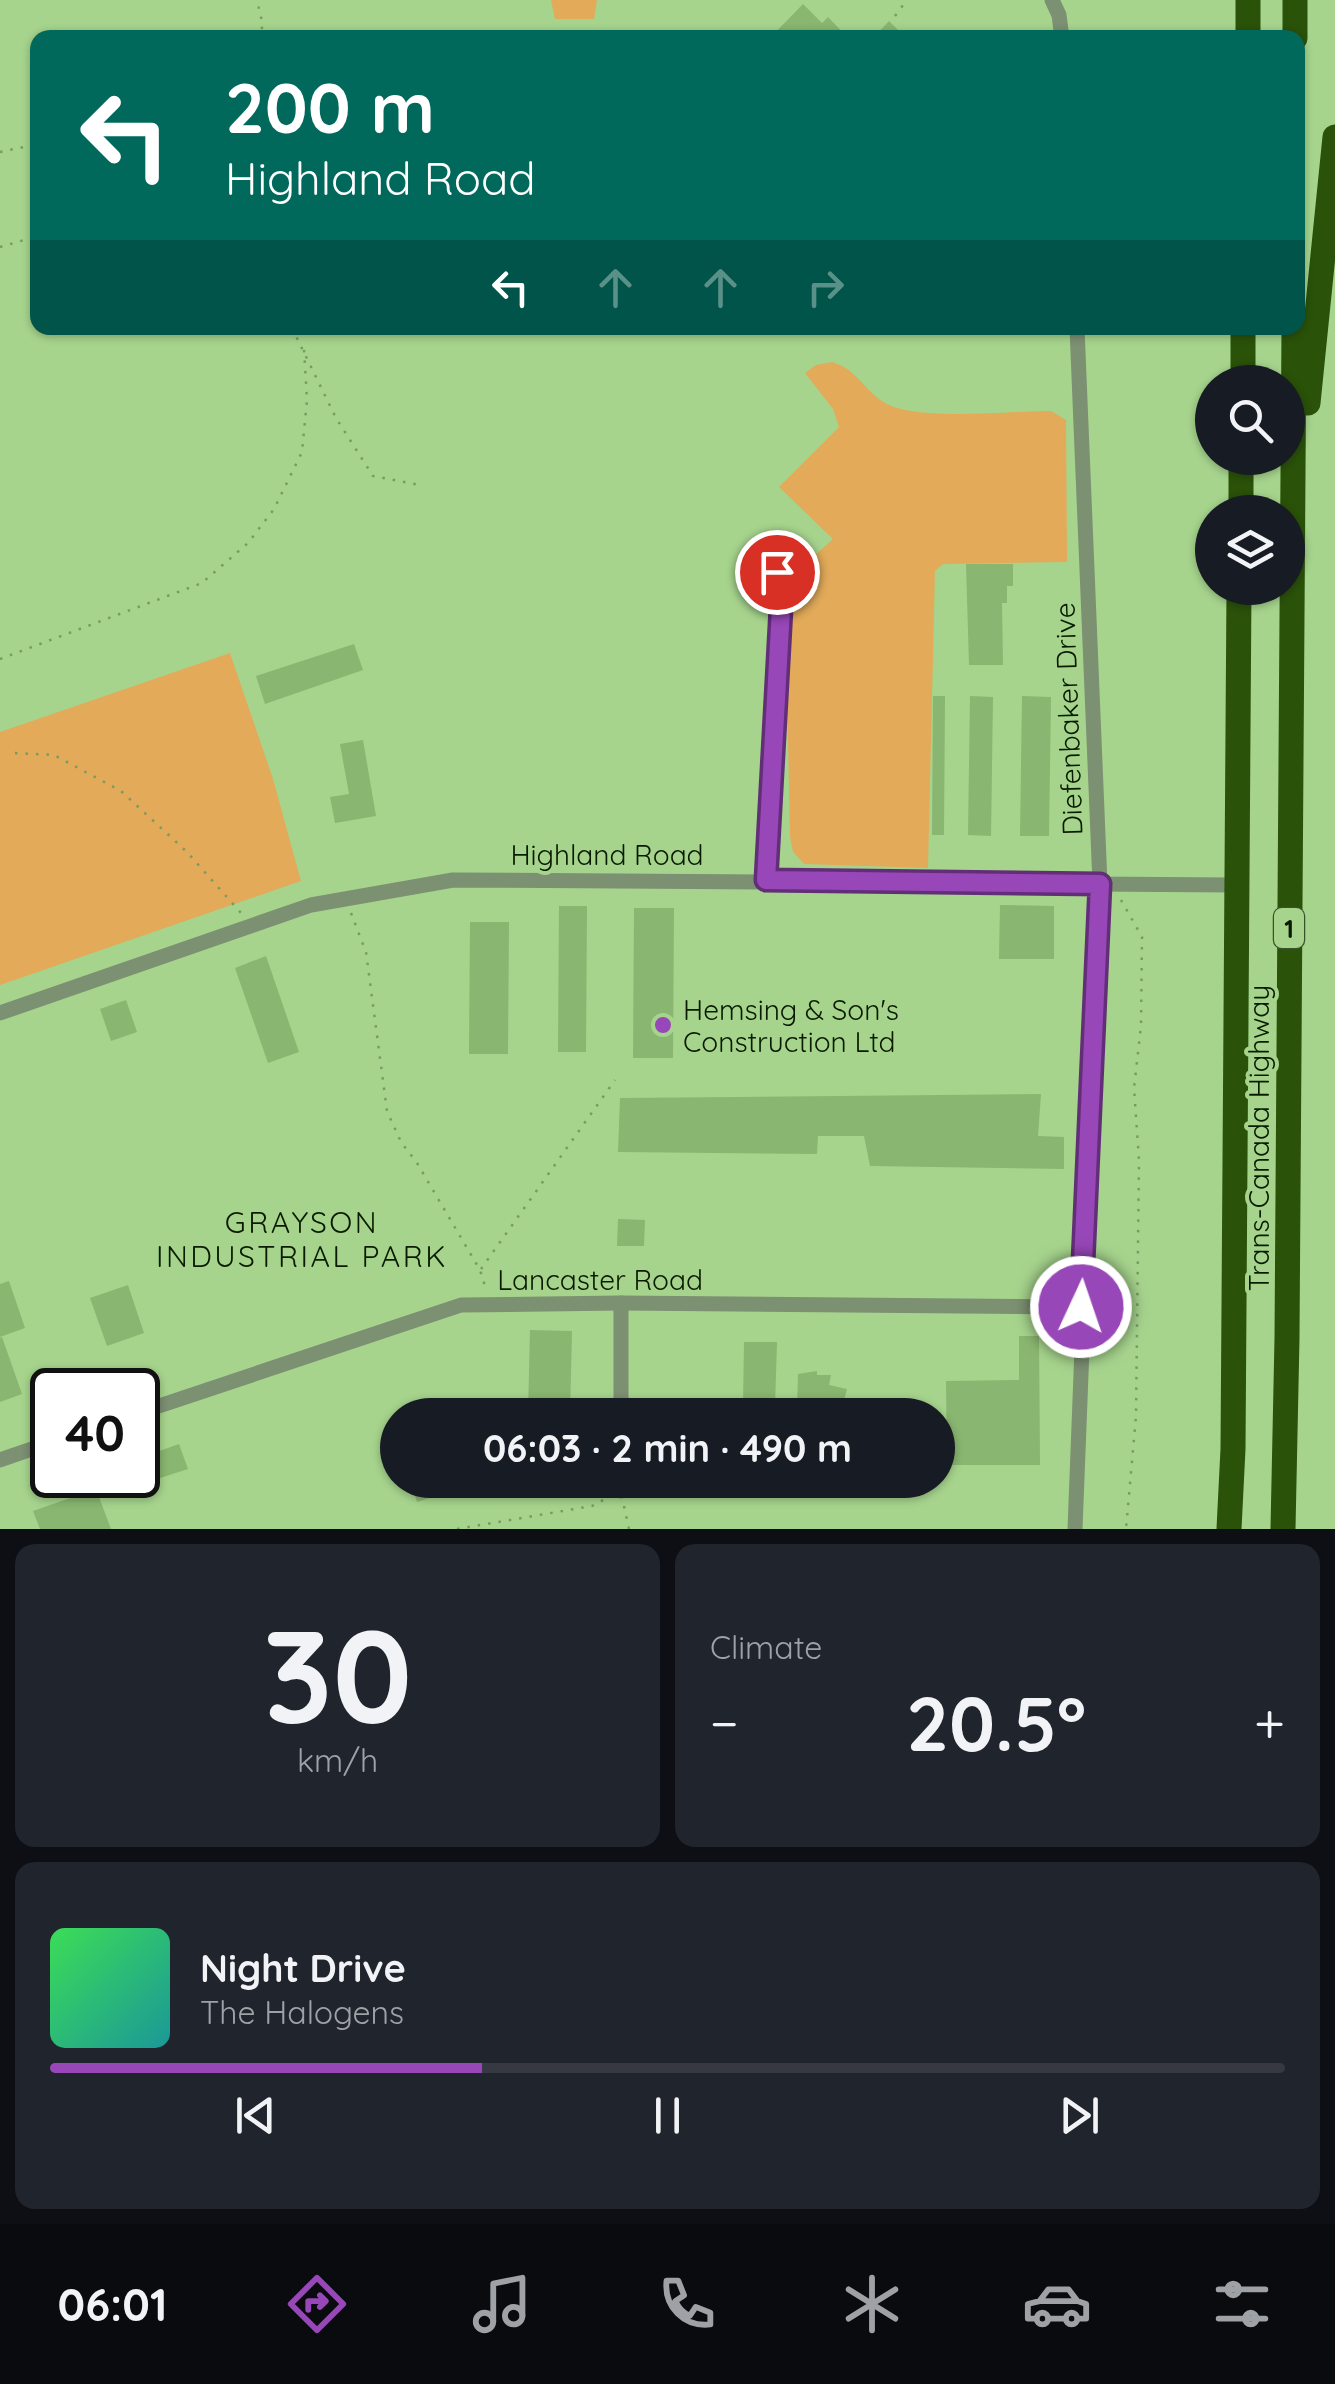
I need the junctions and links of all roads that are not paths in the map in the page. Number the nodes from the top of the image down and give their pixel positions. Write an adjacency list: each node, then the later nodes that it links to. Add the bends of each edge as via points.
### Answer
1 (1052, 0): 4 (street)
2 (1248, 0): 5 (highway)
3 (1295, 0): 6 (highway)
4 (1061, 30)
5 (1248, 30)
6 (1295, 30)
7 (1335, 137): 13 (highway)
8 (1076, 335): 18 (street, Diefenbaker Drive)
9 (1243, 335): 11 (highway)
10 (1294, 335): 12 (highway, Trans-Canada Highway / 1)
11 (1242, 365)
12 (1294, 495)
13 (1299, 495)
14 (777, 572): 17 (street, via 782,590)
15 (1240, 605): 19 (highway, Trans-Canada Highway / 1)
16 (1293, 605): 29 (highway, Trans-Canada Highway / 1)
17 (766, 880): 18 (street, Highland Road); 20 (street, Highland Road, via 452,880 311,905)
18 (1100, 884): 19 (street, Highland Road); 22 (street, Diefenbaker Drive)
19 (1235, 884): 28 (highway, Trans-Canada Highway / 1)
20 (0, 1014)
21 (621, 1302): 22 (street, Lancaster Road); 23 (street); 24 (street, Lancaster Road, via 461,1305)
22 (1081, 1307): 27 (street, Diefenbaker Drive)
23 (621, 1398)
24 (160, 1406)
25 (30, 1450): 26 (street)
26 (0, 1460)
27 (1075, 1529)
28 (1229, 1529)
29 (1283, 1529)

